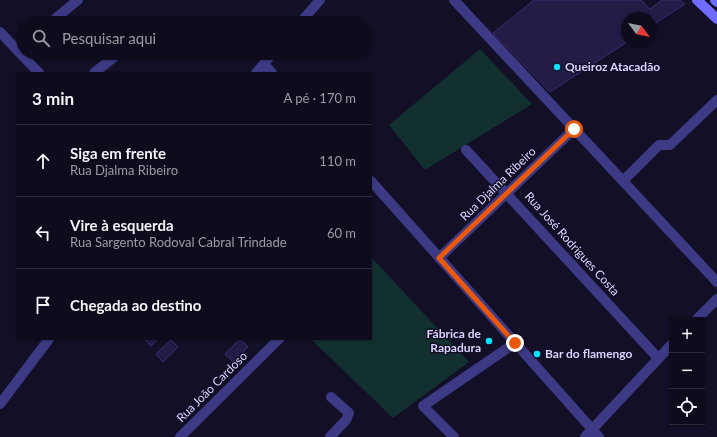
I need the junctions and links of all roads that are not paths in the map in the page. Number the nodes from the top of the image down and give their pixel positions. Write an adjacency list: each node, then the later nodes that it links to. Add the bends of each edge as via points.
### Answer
1 (78, 0): 5 (street)
2 (320, 0): 6 (street)
3 (454, 0): 19 (street)
4 (697, 0): 7 (main road)
5 (59, 16)
6 (306, 16)
7 (717, 19)
8 (0, 32): 9 (street)
9 (16, 44)
10 (29, 60): 14 (street)
11 (110, 60): 15 (street)
12 (267, 60): 13 (street)
13 (264, 64): 16 (street); 17 (street)
14 (37, 72)
15 (95, 72)
16 (257, 72)
17 (271, 72)
18 (717, 100): 21 (street, via 670,146 659,145)
19 (574, 129): 21 (street); 23 (street, Rua Djalma Ribeiro)
20 (466, 150): 23 (street, Rua José Rodrigues Costa)
21 (623, 181): 25 (street)
22 (372, 182): 24 (street)
23 (508, 193): 24 (street, Rua Djalma Ribeiro); 32 (street, Rua José Rodrigues Costa)
24 (439, 258): 30 (street)
25 (717, 282)
26 (717, 299): 27 (street)
27 (699, 317)
28 (49, 340): 34 (street)
29 (278, 340): 36 (street, Rua João Cardoso)
30 (515, 343): 35 (street); 38 (street, via 424,406)
31 (669, 347): 32 (street)
32 (658, 358): 35 (street)
33 (331, 398): 37 (street, via 349,413)
34 (0, 404)
35 (588, 433): 39 (street)
36 (180, 437)
37 (330, 437)
38 (454, 437)
39 (599, 437)

